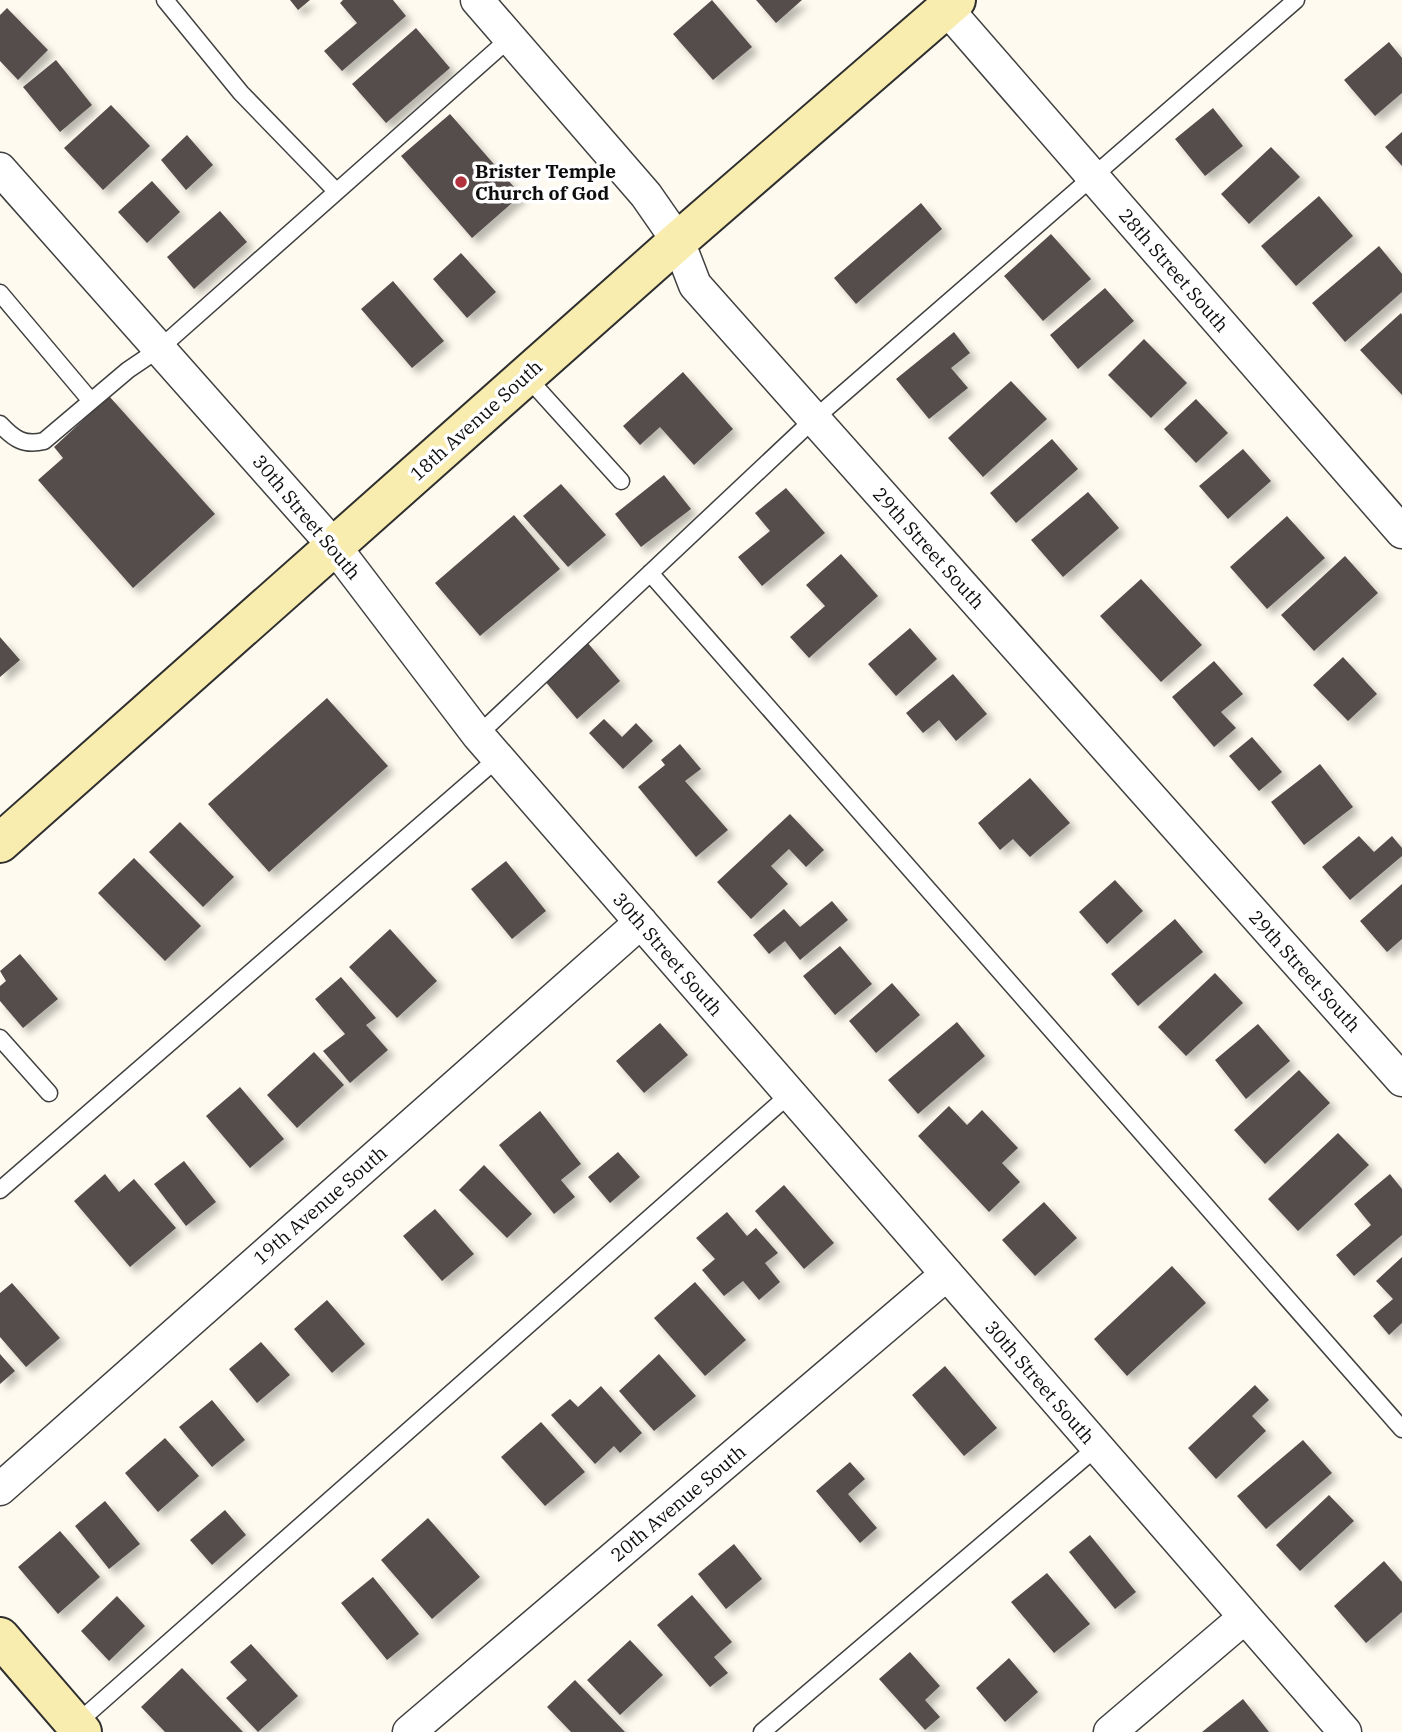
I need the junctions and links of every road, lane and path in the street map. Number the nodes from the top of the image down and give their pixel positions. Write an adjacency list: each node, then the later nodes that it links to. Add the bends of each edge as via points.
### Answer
1 (165, 0): 8 (lane, via 241,93)
2 (477, 0): 5 (street, 29th Street South)
3 (1296, 0): 7 (lane)
4 (951, 4): 7 (street, 28th Street South); 9 (street, 18th Avenue South)
5 (510, 38): 8 (lane); 9 (street, 29th Street South, via 646,195)
6 (0, 169): 11 (street, 30th Street South)
7 (1093, 178): 14 (lane); 17 (street, 28th Street South)
8 (336, 191): 11 (lane)
9 (678, 241): 12 (street, 18th Avenue South); 14 (street, 29th Street South, via 695,285)
10 (0, 293): 13 (lane)
11 (159, 349): 13 (lane); 18 (street, 30th Street South)
12 (526, 376): 16 (lane); 18 (street, 18th Avenue South)
13 (91, 401): 15 (lane, via 44,441 30,445 12,437)
14 (814, 419): 19 (lane); 24 (street, 29th Street South)
15 (0, 424)
16 (621, 481)
17 (1402, 532)
18 (335, 547): 20 (street, 30th Street South); 21 (street, 18th Avenue South)
19 (650, 573): 20 (lane); 29 (lane)
20 (488, 746): 22 (street, 30th Street South); 27 (lane)
21 (0, 844)
22 (641, 922): 26 (street, 30th Street South); 31 (street, 19th Avenue South)
23 (0, 1038): 25 (lane)
24 (1402, 1080)
25 (49, 1093)
26 (790, 1094): 28 (street, 30th Street South); 34 (lane)
27 (0, 1190)
28 (947, 1274): 30 (street, 30th Street South); 35 (street, 20th Avenue South)
29 (1402, 1429)
30 (1097, 1447): 32 (street, 30th Street South); 36 (lane)
31 (0, 1489)
32 (1245, 1617): 37 (street); 38 (street, 30th Street South)
33 (0, 1637): 34 (street)
34 (79, 1728)
35 (409, 1732)
36 (762, 1732)
37 (1110, 1732)
38 (1345, 1732)

